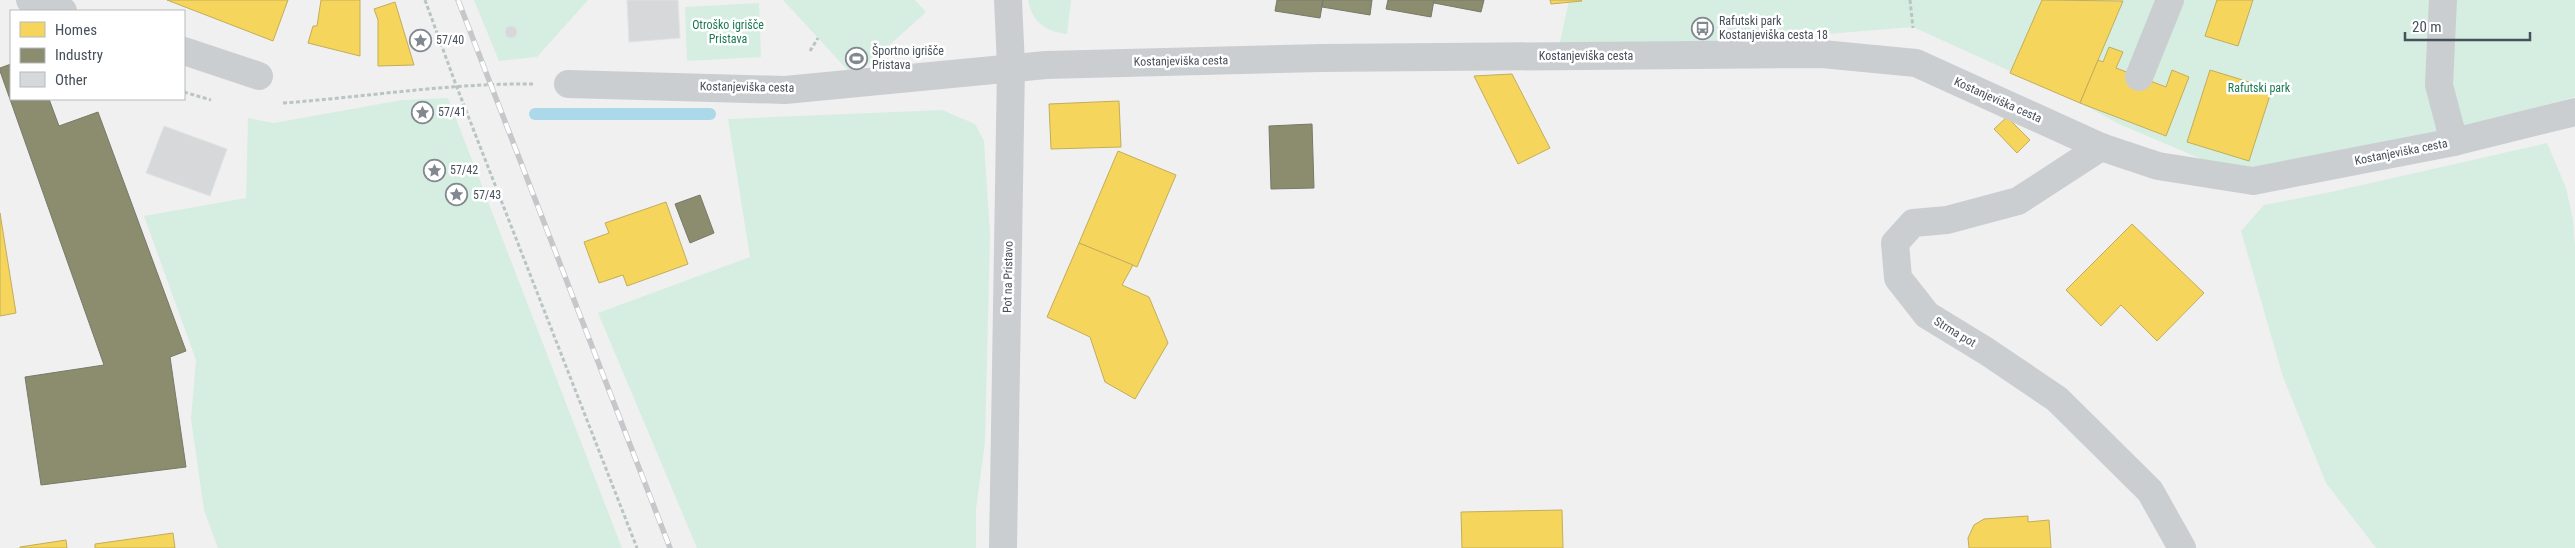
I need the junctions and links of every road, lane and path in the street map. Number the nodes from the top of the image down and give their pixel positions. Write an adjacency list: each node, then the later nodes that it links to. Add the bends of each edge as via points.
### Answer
1 (30, 0): 6 (street)
2 (426, 0): 12 (path)
3 (1008, 0): 8 (street, Pot na Pristavo)
4 (2170, 0): 10 (street)
5 (2442, 0): 17 (street, via 2439,85)
6 (61, 10)
7 (185, 51): 9 (street)
8 (1011, 66): 11 (street, Kostanjeviška cesta, via 785,90); 18 (street, Kostanjeviška cesta, via 1321,58 1822,54 1916,63); 20 (street, Pot na Pristavo)
9 (259, 76)
10 (2139, 77)
11 (568, 84): 12 (path)
12 (456, 85): 15 (path); 19 (path)
13 (185, 92): 14 (path)
14 (214, 100)
15 (275, 104)
16 (2575, 112): 17 (street, Kostanjeviška cesta)
17 (2454, 142): 18 (street, Kostanjeviška cesta, via 2253,181 2158,166)
18 (2101, 147): 21 (street, Strma pot, via 2018,201 1947,220 1913,223 1894,243 1898,278 1927,316 1986,350 2057,399 2150,491)
19 (638, 548)
20 (1003, 548)
21 (2182, 548)

